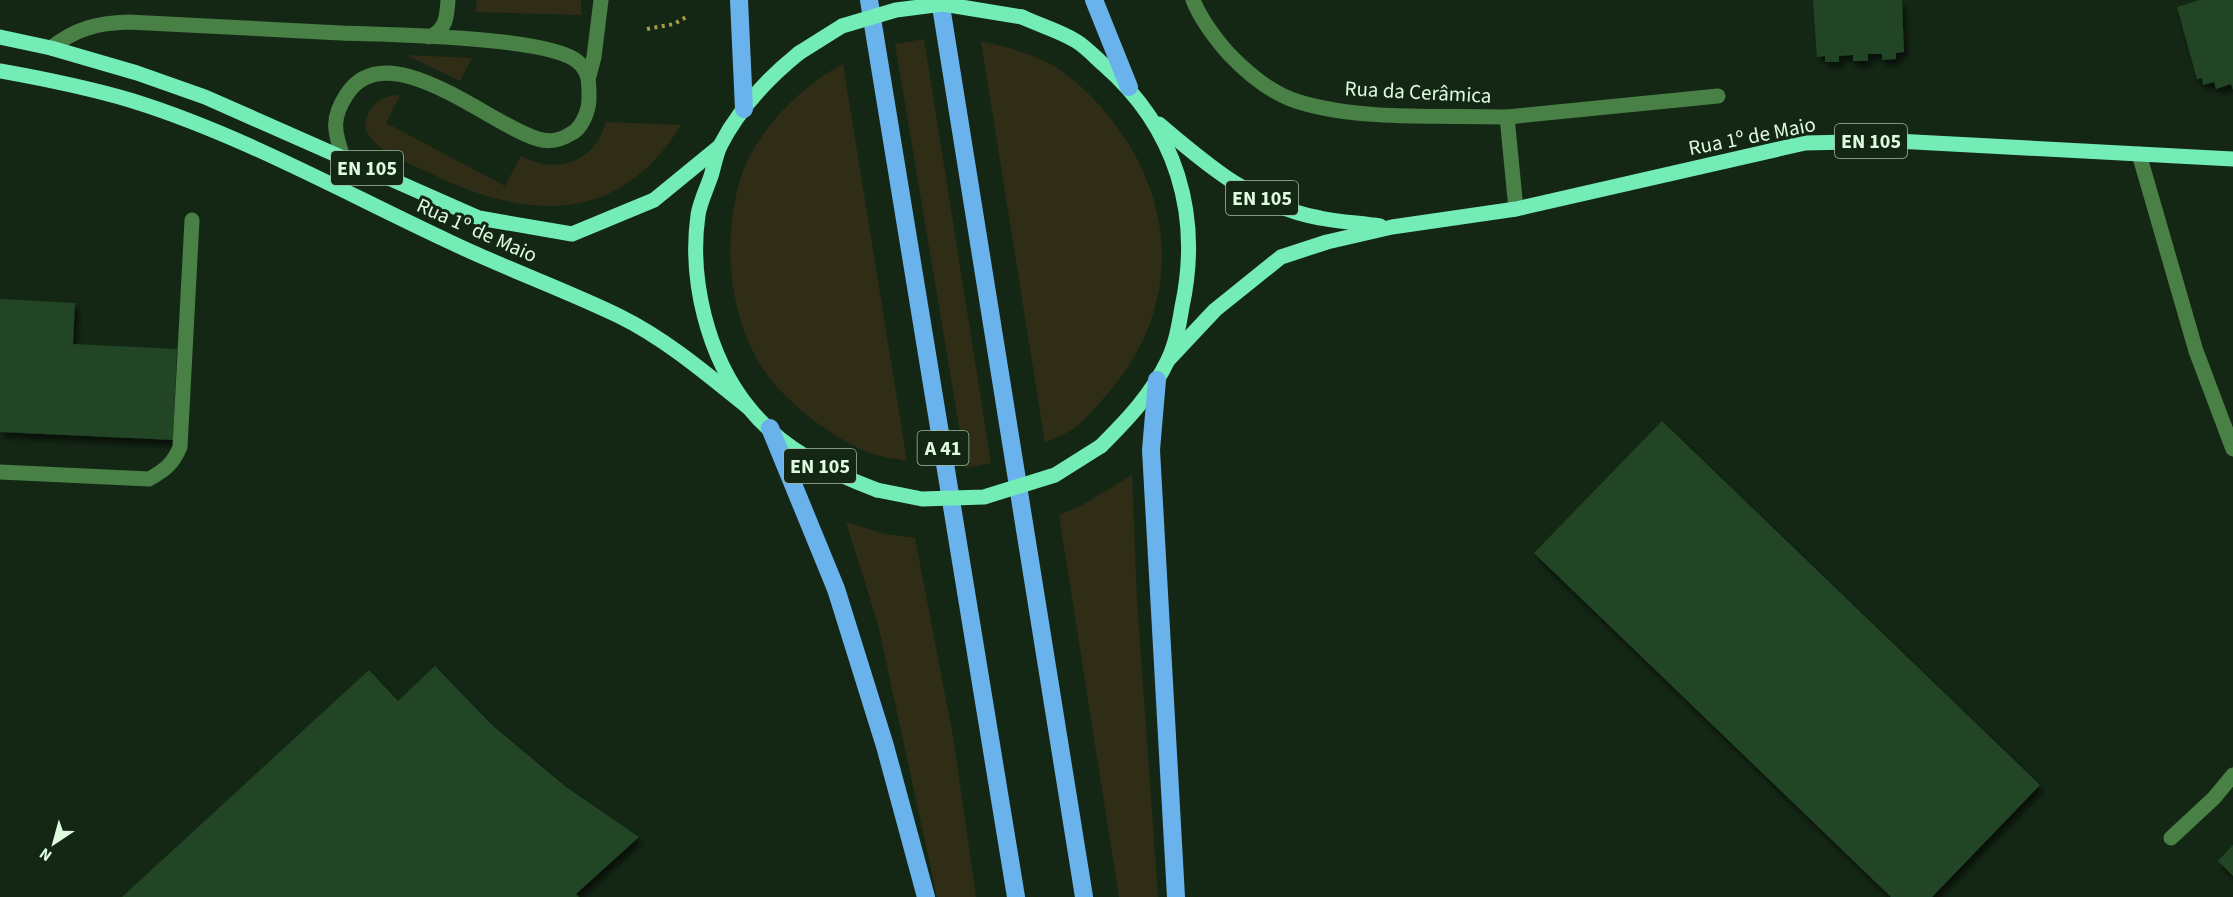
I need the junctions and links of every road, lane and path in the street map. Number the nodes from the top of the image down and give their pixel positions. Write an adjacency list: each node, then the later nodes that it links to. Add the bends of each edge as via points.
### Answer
1 (448, 0): 11 (street, via 443,27)
2 (601, 0): 14 (street)
3 (739, 0): 17 (highway)
4 (869, 0): 36 (highway, A 41)
5 (940, 0): 37 (highway)
6 (1094, 0): 15 (highway)
7 (1193, 0): 18 (street, Rua da Cerâmica, via 1198,14 1235,60 1262,83 1297,101 1349,112)
8 (686, 17): 9 (path, via 674,24)
9 (647, 29)
10 (0, 37): 12 (main road, Rua 1º de Maio / EN 105)
11 (429, 37): 12 (street, via 128,22 83,28); 14 (street, via 497,41 558,52 577,61)
12 (51, 48): 22 (main road, Rua 1º de Maio / EN 105, via 205,97)
13 (0, 71): 29 (main road, Rua 1º de Maio / EN 105, via 134,102 205,128 457,246 621,317 693,363)
14 (589, 76): 22 (street, via 589,106 578,130 559,141 538,140 428,83 378,72 350,89 338,108 334,132)
15 (1129, 87): 17 (main road, EN 105, bridge, via 1076,41 1022,17 943,4 896,10 843,26 768,78); 19 (main road, EN 105)
16 (1718, 96): 18 (street, Rua da Cerâmica)
17 (744, 109): 20 (main road, EN 105)
18 (1507, 117): 24 (street, Rua da Cerâmica)
19 (1154, 120): 26 (main road, Rua 1º de Maio / EN 105, via 1249,193 1319,218); 27 (main road, EN 105, via 1177,170 1188,218 1188,280 1177,336)
20 (720, 146): 22 (main road, Rua 1º de Maio / EN 105, via 654,200 572,234 479,218); 29 (main road, EN 105, via 699,214 696,277 721,362)
21 (2139, 154): 23 (main road, Rua 1º de Maio / EN 105); 24 (main road, Rua 1º de Maio / EN 105, via 1896,141 1805,143); 31 (street, via 2196,351)
22 (343, 157)
23 (2233, 159)
24 (1516, 209): 26 (main road, Rua 1º de Maio / EN 105)
25 (192, 220): 32 (street, via 180,447 175,460 149,479)
26 (1392, 227): 27 (main road, Rua 1º de Maio / EN 105, via 1281,257 1215,310)
27 (1168, 359): 28 (main road, EN 105)
28 (1157, 380): 30 (main road, EN 105, bridge, via 1133,414 1101,446 1055,475 984,497 922,499 877,490 832,473); 38 (highway, via 1151,450)
29 (749, 408): 30 (main road, EN 105)
30 (770, 428): 35 (highway, via 836,589)
31 (2233, 449)
32 (0, 472)
33 (2233, 775): 34 (street)
34 (2171, 838)
35 (926, 897)
36 (1016, 897)
37 (1084, 897)
38 (1176, 897)

